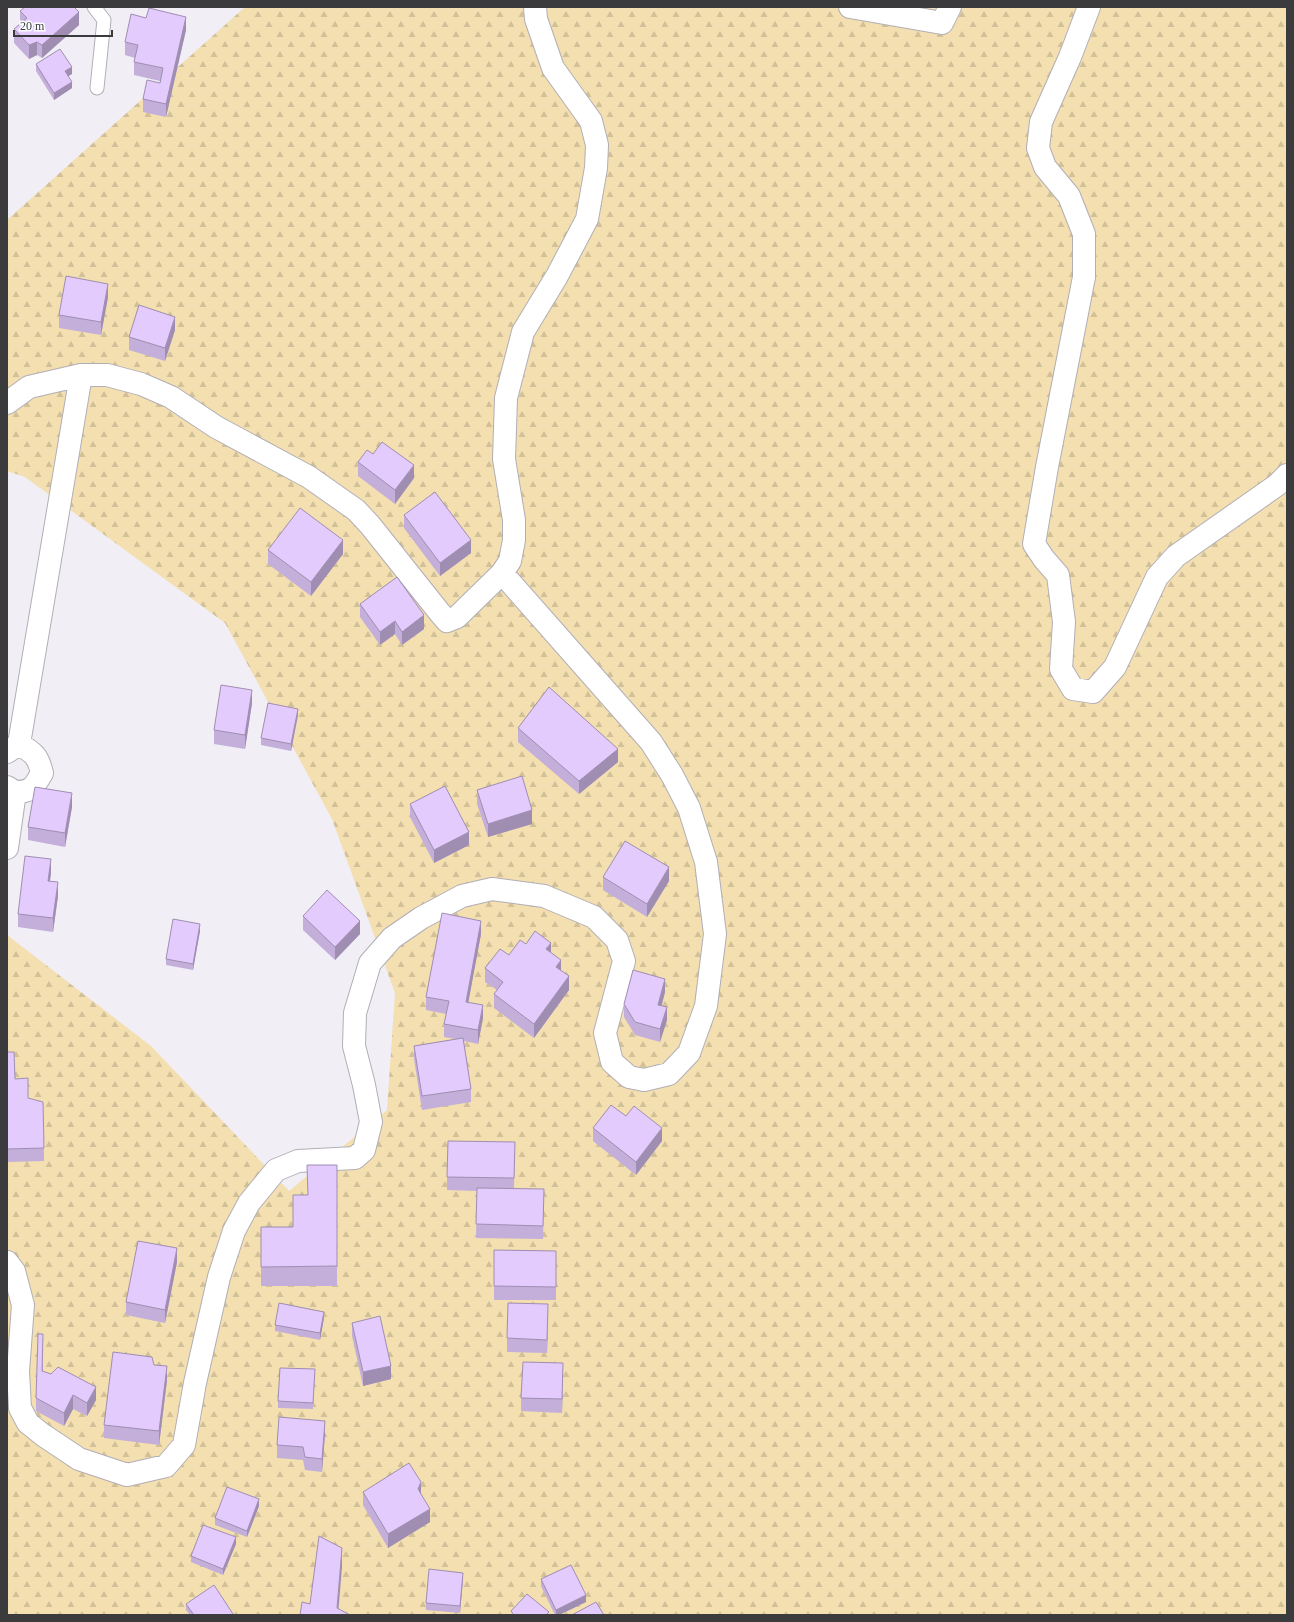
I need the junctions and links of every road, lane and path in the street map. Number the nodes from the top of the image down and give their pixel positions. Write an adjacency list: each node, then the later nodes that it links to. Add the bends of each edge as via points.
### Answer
1 (94, 7): 6 (lane, via 104,20)
2 (535, 7): 10 (street, via 536,19 553,68 591,121 597,144 596,168 587,219 523,332 506,398 504,459 514,520 514,540 510,561)
3 (850, 7): 4 (street, via 942,23)
4 (950, 7)
5 (1089, 7): 9 (street, via 1041,122 1038,148 1045,167 1069,196 1084,234 1084,277 1034,544 1058,575 1064,622 1061,669 1073,689 1093,692 1115,667 1157,577 1176,556 1277,485)
6 (98, 88)
7 (81, 375): 8 (street, via 29,387); 10 (street, via 107,375 141,384 171,397 216,427 308,477 356,510 448,621 457,617); 11 (street)
8 (7, 403)
9 (1287, 475)
10 (502, 573): 14 (street, via 651,742 689,808 706,862 715,934 706,1006 689,1053 669,1074 644,1080 629,1077 612,1062 605,1033 624,961 617,940 594,917 544,896 492,889 462,896 421,918 392,938 370,963 355,1013 354,1046 371,1122 364,1150 355,1158 298,1161 276,1170 249,1203 234,1231 219,1277 184,1445 166,1466 127,1475 78,1459 28,1423 20,1408 18,1371 24,1305 14,1271)
11 (13, 748): 12 (street, via 33,752 40,761 42,773 34,787 25,792)
12 (11, 789): 13 (street)
13 (7, 848)
14 (7, 1262)

